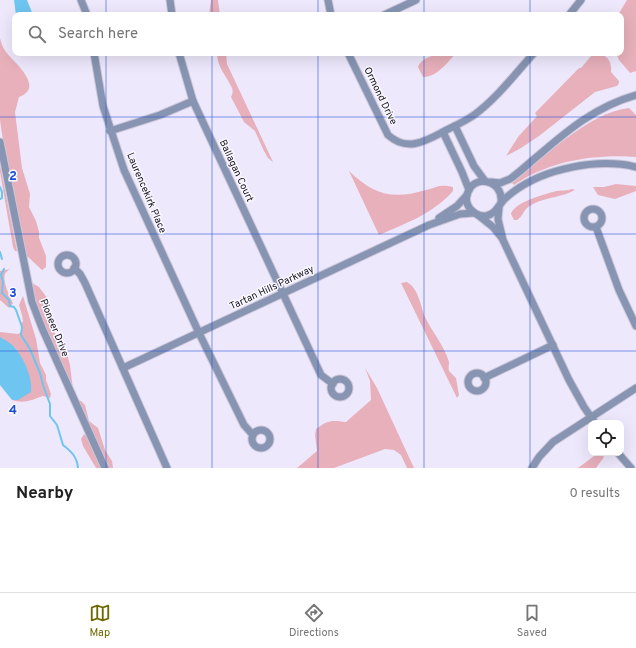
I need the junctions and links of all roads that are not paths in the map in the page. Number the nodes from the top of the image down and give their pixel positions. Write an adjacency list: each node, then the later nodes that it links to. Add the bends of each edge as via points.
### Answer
1 (81, 0): 6 (street)
2 (170, 0): 7 (street)
3 (328, 0): 8 (street)
4 (416, 0): 9 (street)
5 (581, 0): 10 (street)
6 (86, 12)
7 (172, 12)
8 (331, 12)
9 (390, 12)
10 (571, 12)
11 (95, 56): 18 (street, Laurencekirk Place)
12 (180, 56): 16 (street, Ballagan Court)
13 (349, 56): 19 (street, Ormond Drive, via 383,128 391,138 399,143 414,144)
14 (531, 56): 17 (street, Ormond Drive, via 480,110)
15 (636, 96): 22 (street, Tartan Hills Parkway, via 599,109 572,127 513,177 500,183)
16 (193, 102): 18 (street); 30 (street, Ballagan Court)
17 (454, 126): 19 (street, Ormond Drive); 22 (street, via 474,166)
18 (110, 131): 32 (street, Laurencekirk Place, via 133,191)
19 (443, 132): 23 (street, via 459,164)
20 (0, 142): 42 (street, Pioneer Drive, via 32,302)
21 (636, 167): 24 (street, Tartan Hills Parkway, via 607,164 568,168 528,183 513,192)
22 (488, 182): 23 (street, Tartan Hills Parkway, via 476,183); 24 (street, via 500,191)
23 (468, 192): 25 (street, via 468,205); 26 (street, Tartan Hills Parkway, via 457,206)
24 (500, 205): 25 (street, Tartan Hills Parkway, via 495,212 488,215); 28 (street, via 498,219)
25 (476, 214): 26 (street, Tartan Hills Parkway, via 460,214); 28 (street, via 493,227)
26 (429, 225): 30 (street, Tartan Hills Parkway)
27 (596, 227): 31 (street, via 619,290)
28 (503, 240): 33 (street)
29 (74, 268): 34 (street, via 85,283)
30 (283, 294): 32 (street, Tartan Hills Parkway); 36 (street, Ballagan Court, via 321,374)
31 (636, 326)
32 (199, 333): 34 (street, Tartan Hills Parkway); 40 (street, Laurencekirk Place, via 244,425)
33 (553, 345): 35 (street); 38 (street, via 569,380)
34 (123, 368): 43 (street)
35 (484, 378)
36 (332, 384)
37 (636, 388): 38 (street)
38 (593, 420)
39 (588, 423): 44 (street, via 554,442)
40 (253, 435)
41 (621, 456): 45 (street)
42 (105, 468)
43 (167, 468)
44 (532, 468)
45 (631, 468)

